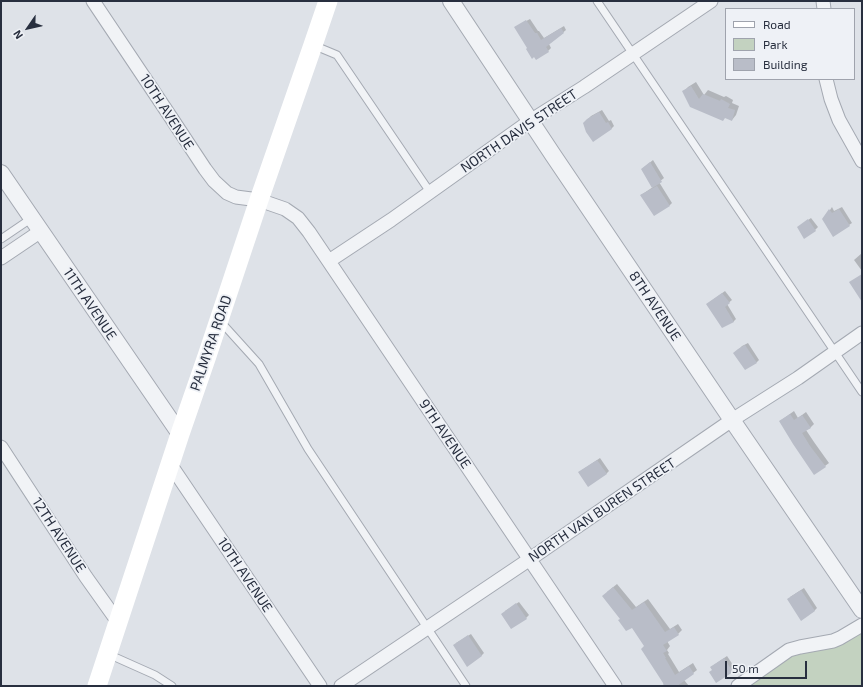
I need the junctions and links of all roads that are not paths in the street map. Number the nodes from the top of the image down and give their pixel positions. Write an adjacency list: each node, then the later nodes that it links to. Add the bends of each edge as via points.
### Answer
1 (93, 1): 13 (street, 10TH AVENUE, via 204,170 227,193)
2 (328, 1): 6 (main road, PALMYRA ROAD)
3 (451, 1): 9 (street, 8TH AVENUE)
4 (597, 1): 7 (lane)
5 (710, 1): 7 (street, NORTH DAVIS STREET)
6 (313, 45): 12 (lane, via 337,55); 13 (main road, PALMYRA ROAD)
7 (634, 53): 9 (street, NORTH DAVIS STREET); 20 (lane)
8 (826, 80): 10 (street, via 839,120)
9 (530, 121): 12 (street, NORTH DAVIS STREET); 22 (street, 8TH AVENUE)
10 (862, 161)
11 (1, 173): 14 (street, 11TH AVENUE)
12 (430, 192): 17 (street, NORTH DAVIS STREET)
13 (259, 200): 17 (street, 9TH AVENUE, via 285,209 298,218); 18 (main road, PALMYRA ROAD)
14 (36, 224): 15 (lane); 16 (street); 23 (street, 11TH AVENUE)
15 (1, 238)
16 (1, 258)
17 (329, 261): 26 (street, 9TH AVENUE)
18 (219, 320): 23 (main road, PALMYRA ROAD); 30 (lane, via 259,364 308,449)
19 (862, 333): 20 (street, NORTH VAN BUREN STREET)
20 (836, 352): 21 (lane); 22 (street, NORTH VAN BUREN STREET)
21 (862, 392)
22 (732, 420): 26 (street, NORTH VAN BUREN STREET); 27 (street, 8TH AVENUE)
23 (180, 434): 25 (main road, PALMYRA ROAD)
24 (1, 447): 28 (street, 12TH AVENUE)
25 (170, 464): 28 (main road, PALMYRA ROAD); 34 (street, 10TH AVENUE)
26 (530, 559): 30 (street, NORTH VAN BUREN STREET); 37 (street, 9TH AVENUE)
27 (862, 610)
28 (118, 622): 31 (main road, PALMYRA ROAD)
29 (862, 625): 38 (street, via 840,638 789,650)
30 (427, 628): 35 (street, NORTH VAN BUREN STREET); 36 (lane)
31 (107, 654): 32 (main road, PALMYRA ROAD); 33 (lane, via 155,675)
32 (97, 686)
33 (172, 686)
34 (320, 686)
35 (341, 686)
36 (466, 686)
37 (615, 686)
38 (738, 686)

